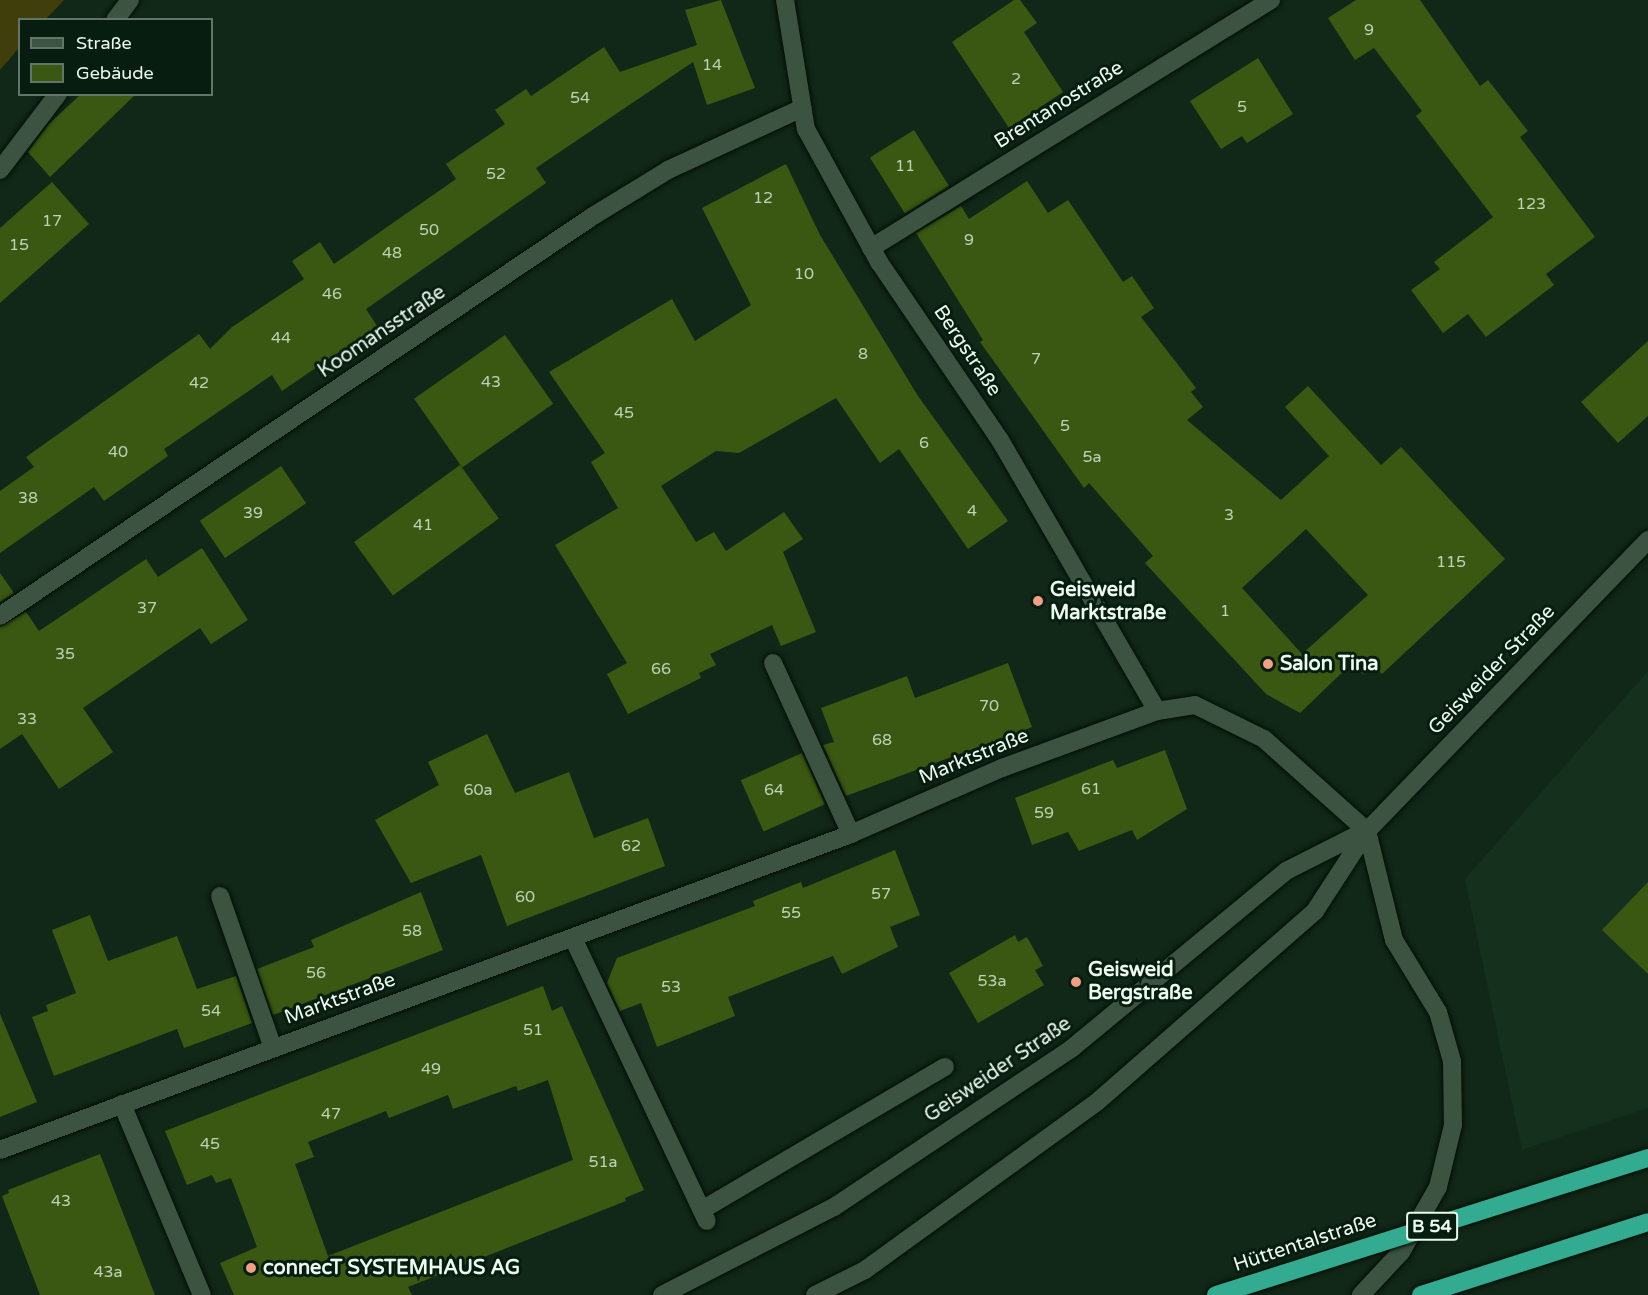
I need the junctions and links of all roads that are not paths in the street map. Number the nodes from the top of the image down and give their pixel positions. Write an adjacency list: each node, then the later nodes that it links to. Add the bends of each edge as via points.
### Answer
1 (130, 0): 4 (street)
2 (785, 0): 6 (street, Bergstraße)
3 (1271, 0): 8 (street, Brentanostraße)
4 (116, 18)
5 (56, 96): 7 (street)
6 (802, 108): 8 (street, Bergstraße, via 806,129); 10 (street, Koomansstraße, via 668,170 593,216)
7 (0, 170)
8 (871, 248): 12 (street, Bergstraße, via 1000,440)
9 (1648, 540): 13 (street, Geisweider Straße)
10 (0, 616)
11 (773, 663): 14 (street)
12 (1157, 711): 13 (street, Marktstraße, via 1195,705 1264,739); 14 (street, Marktstraße, via 1002,768)
13 (1367, 831): 24 (street, Geisweider Straße, via 1286,871 1071,1049 834,1207); 25 (street, Geisweider Straße, via 1315,911 1097,1102 865,1270); 27 (street, via 1394,940 1438,1012 1452,1061 1453,1125 1438,1187 1401,1252)
14 (851, 834): 16 (street, Marktstraße)
15 (220, 896): 17 (street)
16 (573, 938): 17 (street, Marktstraße); 18 (street, via 704,1216)
17 (273, 1048): 19 (street, Marktstraße)
18 (945, 1066)
19 (122, 1104): 20 (street, Marktstraße); 23 (street)
20 (0, 1150)
21 (1648, 1158): 26 (highway, Hüttentalstraße / B 54, bridge)
22 (1648, 1222): 28 (highway)
23 (202, 1295)
24 (662, 1295)
25 (815, 1295)
26 (1216, 1295)
27 (1361, 1295)
28 (1421, 1295)

